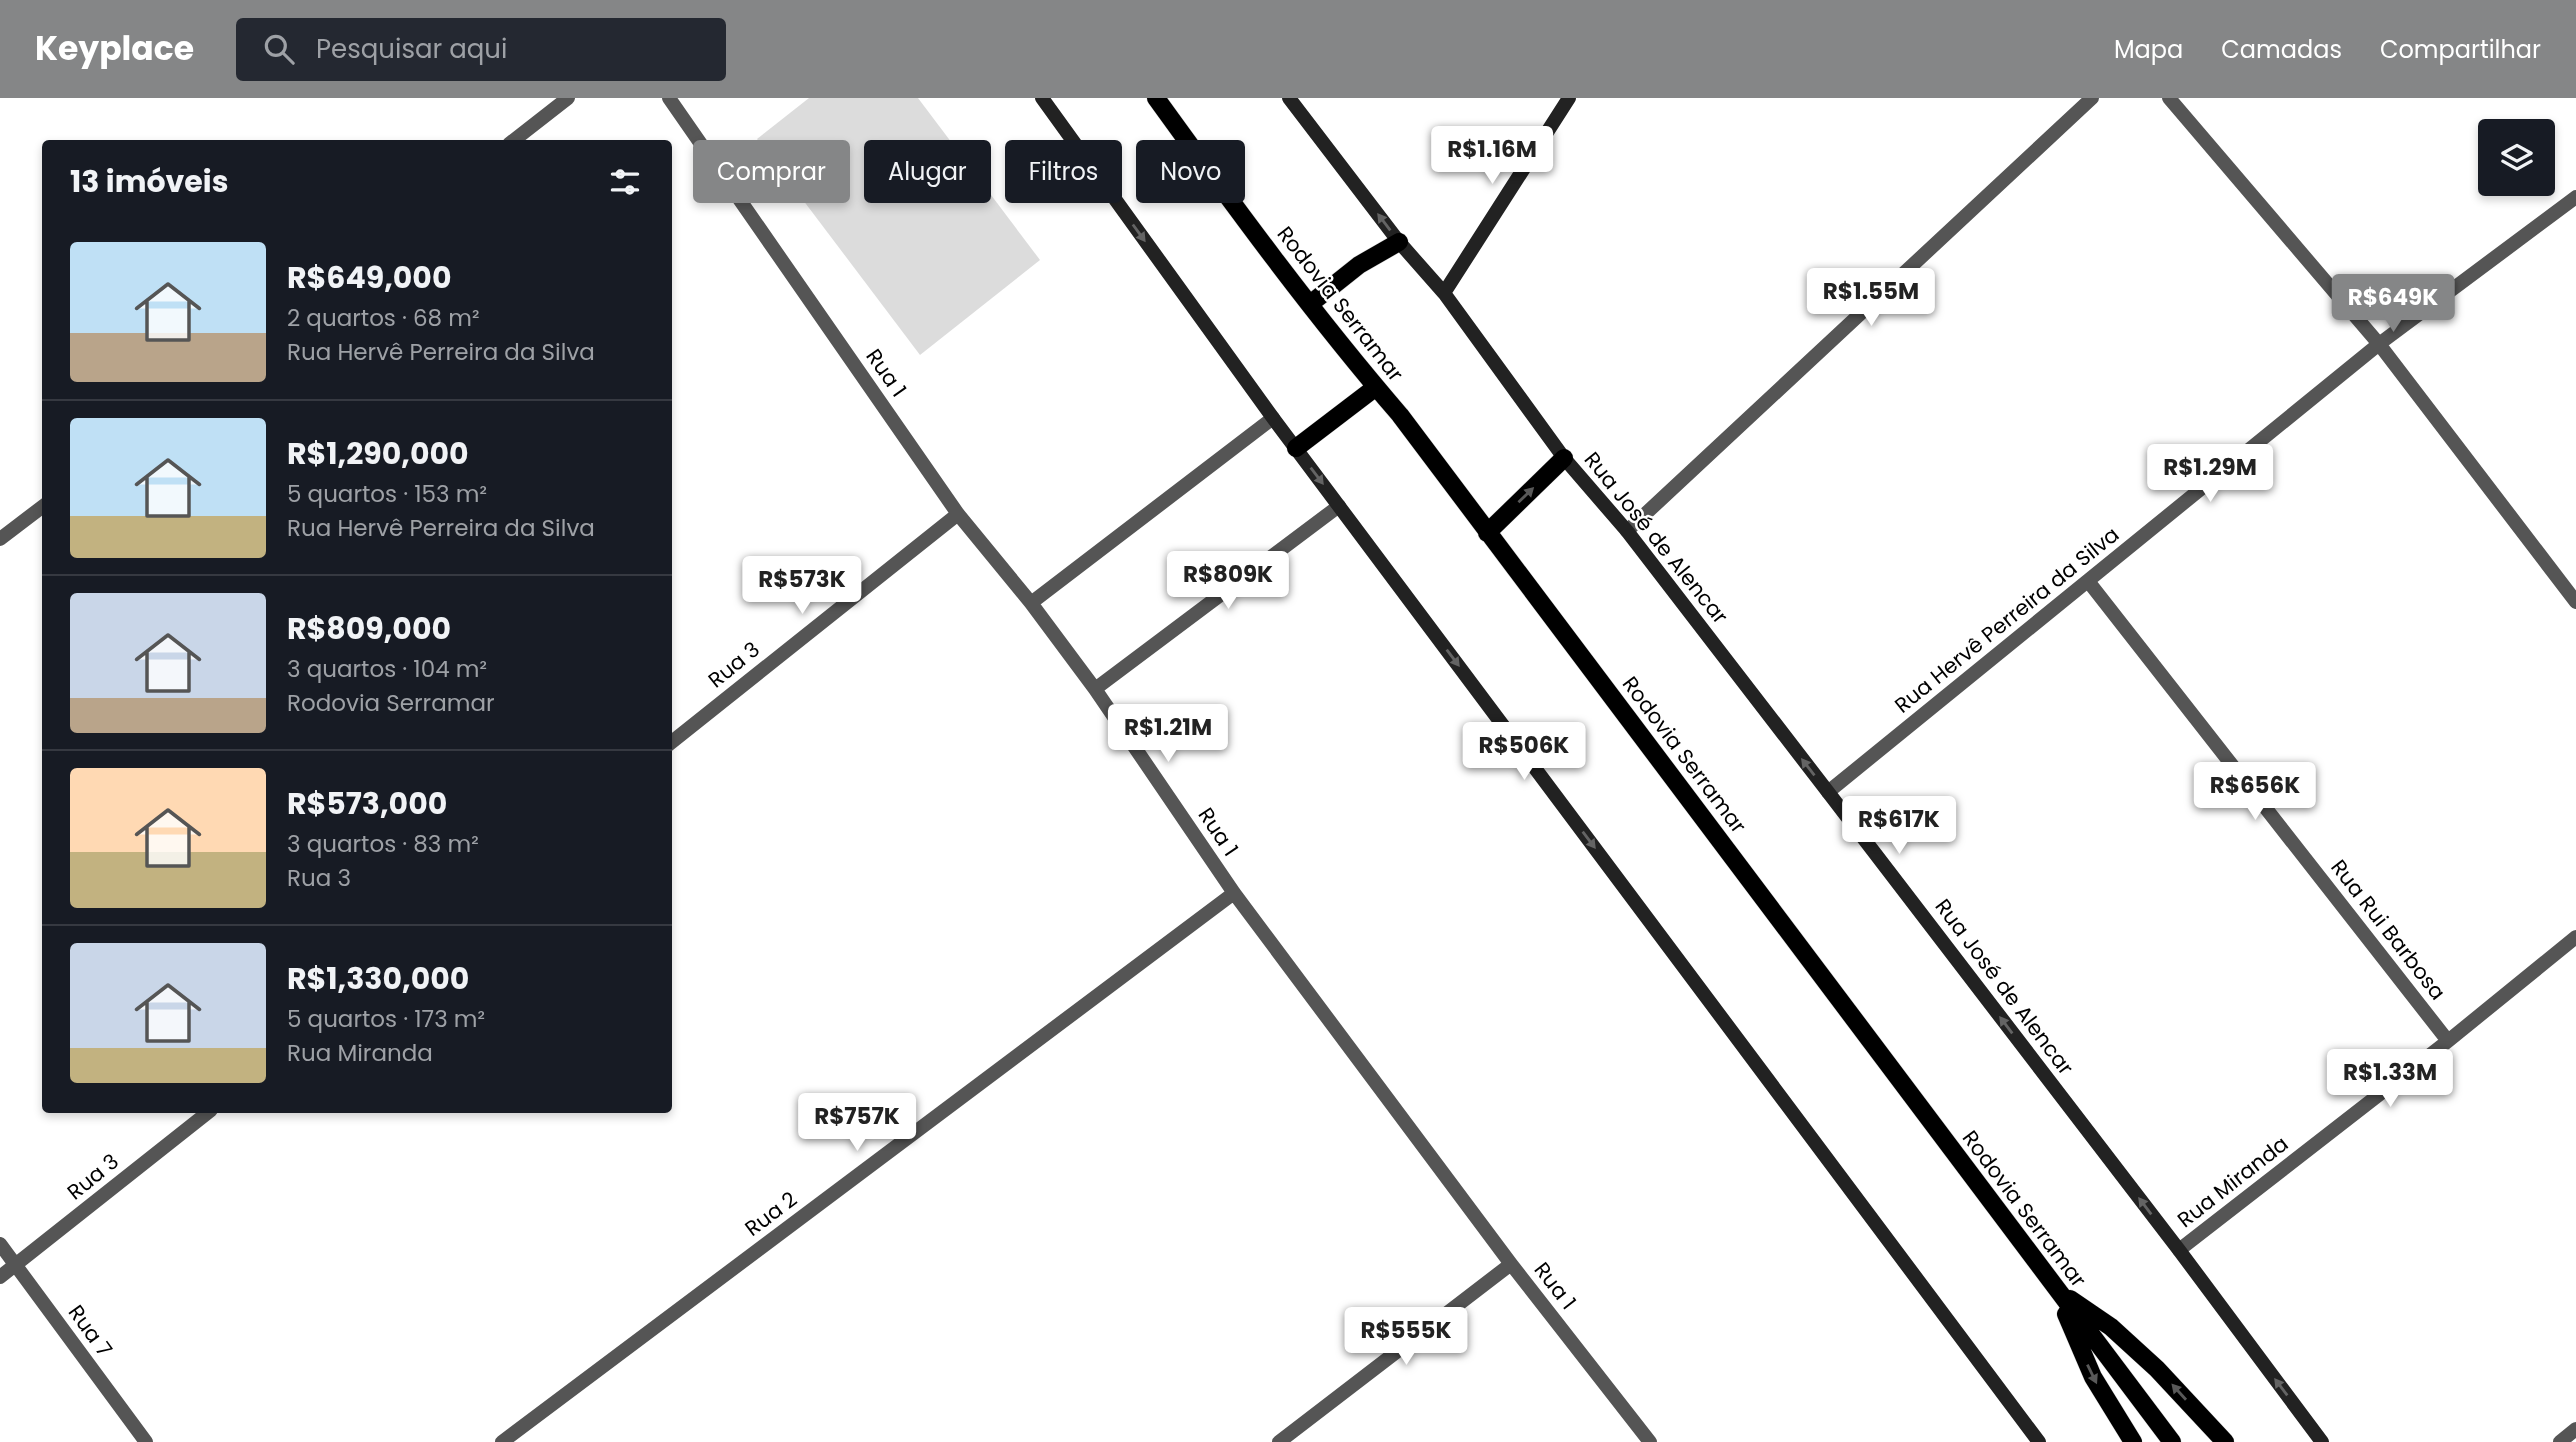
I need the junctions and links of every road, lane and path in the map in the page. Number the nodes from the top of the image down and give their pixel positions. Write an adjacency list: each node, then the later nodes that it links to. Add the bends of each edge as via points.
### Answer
1 (568, 98): 9 (street)
2 (669, 98): 21 (street, Rua 1)
3 (1042, 98): 16 (main road, one-way to 16)
4 (1156, 98): 13 (main road, Rodovia Serramar)
5 (1289, 98): 11 (main road, Rua José de Alencar, one-way to 5)
6 (1569, 98): 12 (main road)
7 (2092, 98): 22 (street)
8 (2169, 98): 14 (street)
9 (514, 140)
10 (2576, 197): 14 (street, Rua Hervê Perreira da Silva)
11 (1399, 242): 12 (main road, Rua José de Alencar); 13 (main road, via 1359,265)
12 (1444, 293): 18 (main road, Rua José de Alencar)
13 (1310, 304): 15 (main road, Rodovia Serramar)
14 (2379, 344): 25 (street, Rua Hervê Perreira da Silva); 26 (street)
15 (1376, 387): 17 (main road); 23 (main road, Rodovia Serramar)
16 (1273, 418): 17 (main road); 27 (street)
17 (1296, 448): 19 (main road, one-way to 19)
18 (1564, 458): 22 (main road, Rua José de Alencar); 23 (main road, one-way to 18)
19 (1339, 506): 28 (street); 46 (main road, one-way to 46)
20 (42, 507): 24 (street)
21 (958, 514): 27 (street, Rua 1); 29 (street, Rua 3)
22 (1627, 531): 30 (main road, Rua José de Alencar, one-way to 22)
23 (1487, 533): 40 (main road, Rodovia Serramar)
24 (0, 539)
25 (2088, 581): 30 (street, Rua Hervê Perreira da Silva); 33 (street, Rua Rui Barbosa)
26 (2576, 602)
27 (1031, 603): 28 (street, Rua 1)
28 (1095, 689): 31 (street, Rua 1)
29 (672, 742)
30 (1828, 792): 36 (main road, Rua José de Alencar, one-way to 30)
31 (1234, 892): 37 (street, Rua 1); 43 (street, Rua 2)
32 (2576, 937): 33 (street, Rua Miranda)
33 (2448, 1041): 36 (street, Rua Miranda)
34 (207, 1113): 38 (street, Rua 3)
35 (0, 1244): 38 (street, Rua 7)
36 (2179, 1250): 50 (main road, Rua José de Alencar, one-way to 36)
37 (1511, 1264): 44 (street); 45 (street, Rua 1)
38 (16, 1265): 39 (street, Rua 3); 42 (street, Rua 7)
39 (0, 1277)
40 (2055, 1289): 47 (main road, one-way to 47, via 2093,1377); 48 (main road, Rodovia Serramar); 49 (main road, one-way to 40, via 2157,1368 2111,1327)
41 (2576, 1429): 51 (street)
42 (146, 1442)
43 (502, 1442)
44 (1279, 1442)
45 (1650, 1442)
46 (2039, 1442)
47 (2133, 1442)
48 (2172, 1442)
49 (2225, 1442)
50 (2322, 1442)
51 (2560, 1442)

